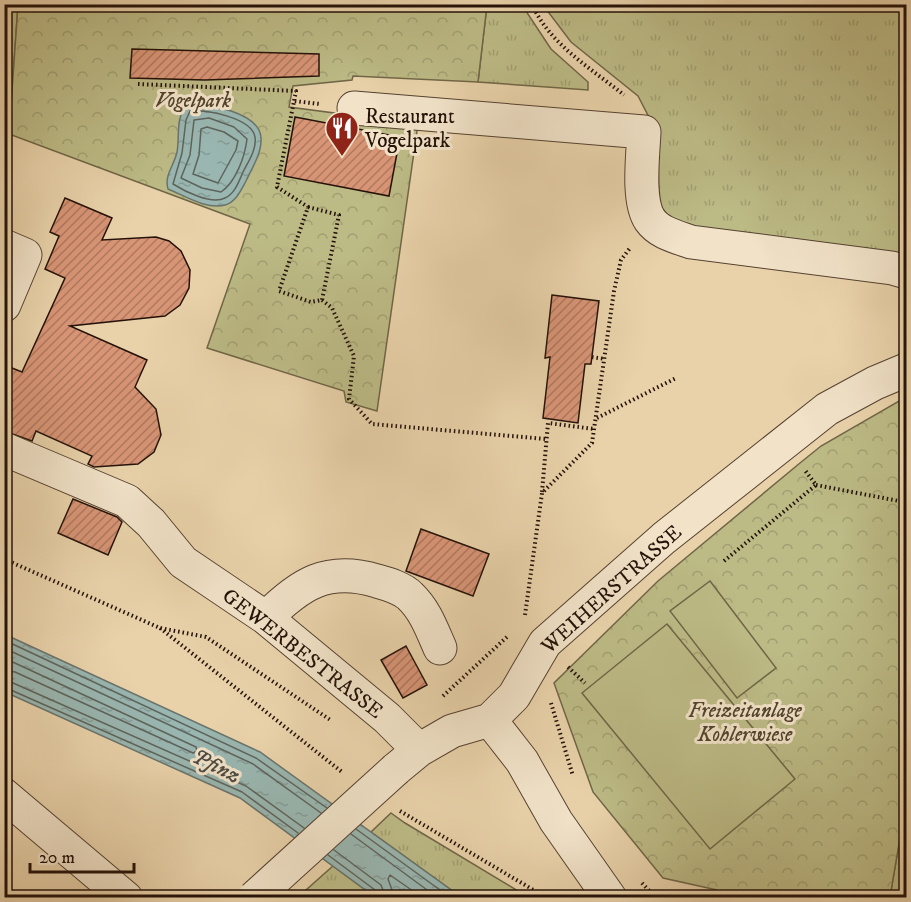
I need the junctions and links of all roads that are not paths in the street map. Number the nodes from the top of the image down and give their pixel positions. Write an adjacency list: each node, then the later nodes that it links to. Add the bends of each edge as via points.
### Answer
1 (354, 108): 3 (street, via 644,132 643,204 650,221 664,232 691,242)
2 (4, 246): 4 (street, via 25,255)
3 (906, 272)
4 (4, 305)
5 (906, 370): 9 (street, WEIHERSTRASSE, via 827,409 621,576 545,643 514,696)
6 (4, 449): 7 (street, GEWERBESTRASSE, via 127,501 183,562)
7 (266, 618): 8 (street, via 310,582 333,576 361,576 410,595); 10 (street, GEWERBESTRASSE)
8 (441, 648)
9 (490, 720): 10 (street, WEIHERSTRASSE); 14 (street, via 522,761 556,821)
10 (401, 743): 13 (street, WEIHERSTRASSE, bridge)
11 (4, 795): 12 (street)
12 (126, 897)
13 (254, 897)
14 (610, 897)

